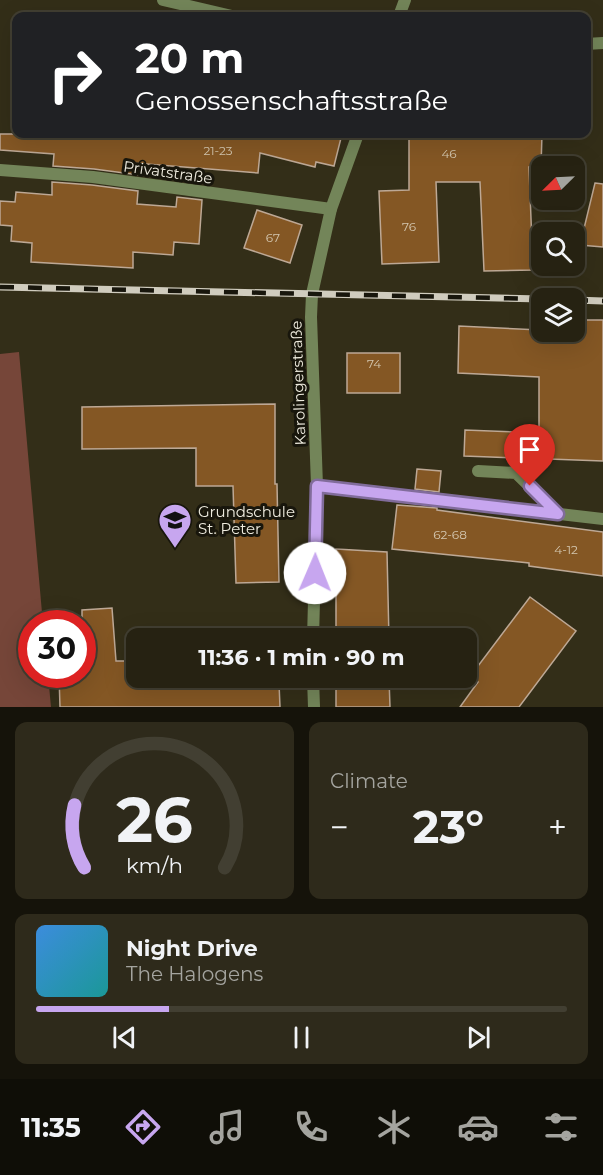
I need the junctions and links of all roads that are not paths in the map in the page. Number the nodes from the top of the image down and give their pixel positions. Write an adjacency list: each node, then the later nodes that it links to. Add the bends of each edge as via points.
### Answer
1 (163, 0): 2 (street)
2 (215, 12)
3 (357, 138): 5 (street, Karolingerstraße)
4 (0, 170): 5 (street, Privatstraße, via 93,177)
5 (331, 209): 7 (street, Karolingerstraße, via 312,294)
6 (478, 471): 8 (street, via 516,473)
7 (317, 486): 8 (street); 10 (street, Karolingerstraße)
8 (558, 514): 9 (street)
9 (603, 519)
10 (313, 628)
11 (313, 688): 12 (street)
12 (314, 707)

